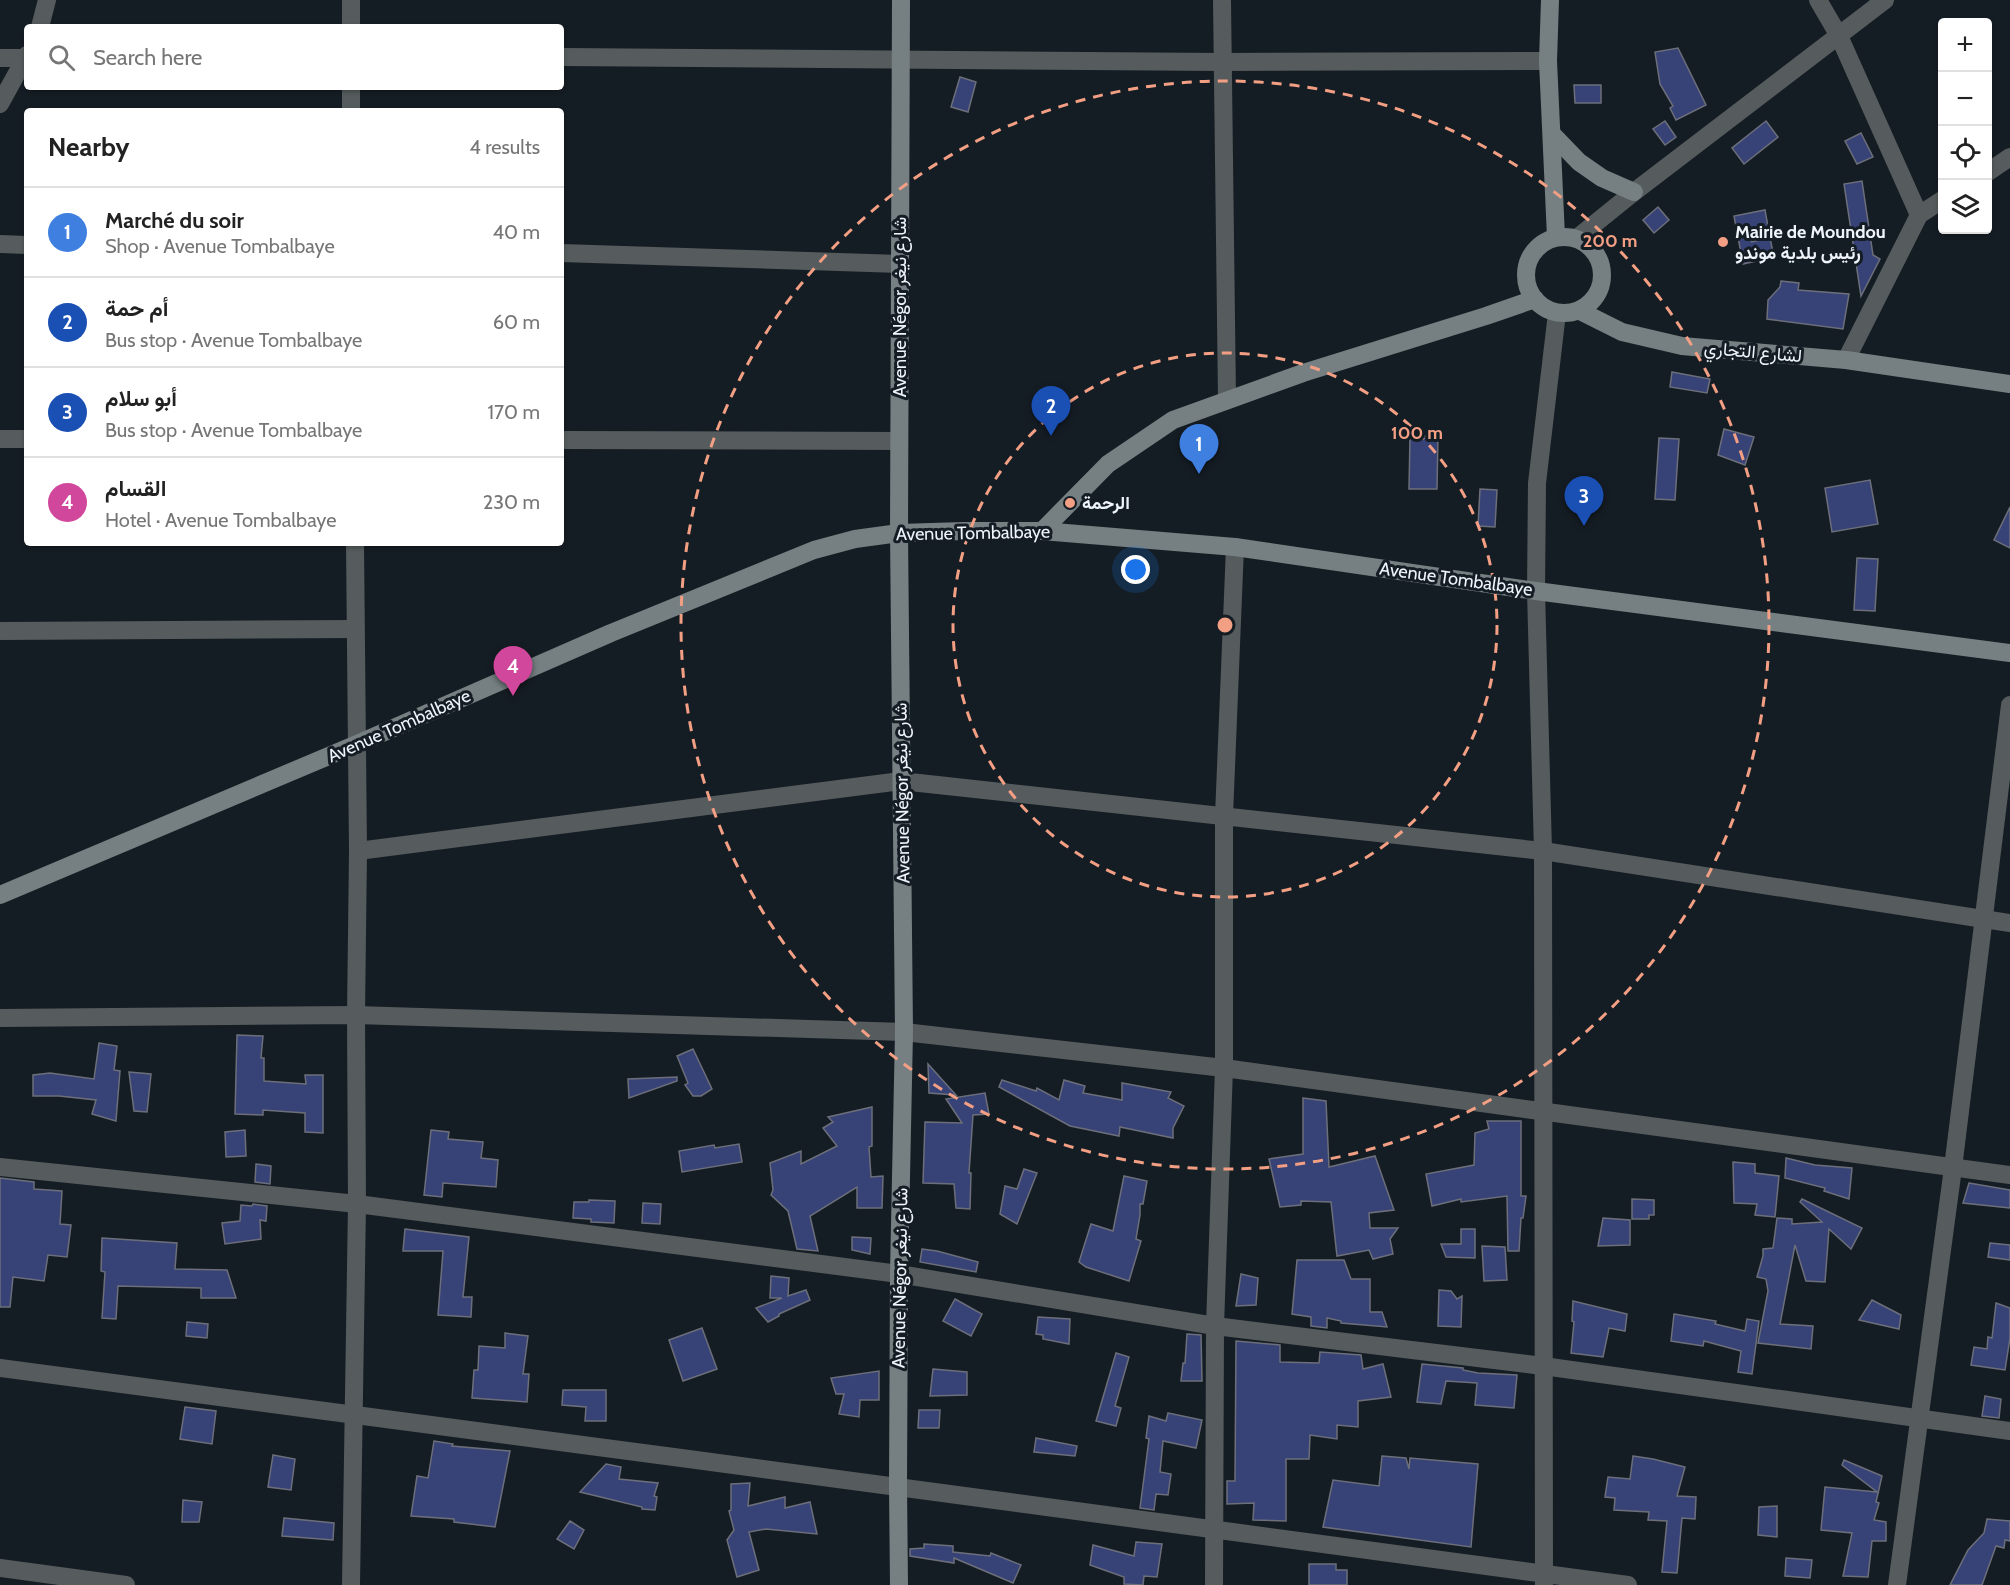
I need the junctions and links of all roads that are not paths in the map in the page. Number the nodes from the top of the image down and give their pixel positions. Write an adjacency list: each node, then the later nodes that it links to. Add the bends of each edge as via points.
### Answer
1 (47, 0): 8 (street)
2 (351, 0): 9 (street)
3 (901, 0): 14 (main road, Avenue Négor شارع نيغر)
4 (1222, 0): 17 (street)
5 (1550, 0): 15 (main road)
6 (1818, 0): 10 (street)
7 (1885, 0): 10 (street)
8 (41, 24)
9 (351, 24)
10 (1839, 36): 24 (street); 26 (street)
11 (24, 57): 13 (street)
12 (564, 57): 14 (street)
13 (0, 58)
14 (900, 58): 17 (street); 32 (main road, Avenue Négor شارع نيغر)
15 (1548, 61): 17 (street); 21 (main road)
16 (24, 62): 19 (street)
17 (1222, 62): 38 (street)
18 (351, 90): 20 (street)
19 (0, 104)
20 (351, 108)
21 (1552, 134): 24 (main road, via 1579,162 1602,178); 27 (main road)
22 (2010, 157): 23 (street)
23 (1992, 169)
24 (1634, 192): 28 (street)
25 (1938, 203): 26 (street)
26 (1919, 215): 36 (street)
27 (1556, 237): 28 (main road); 33 (main road, via 1534,250 1528,262 1528,288)
28 (1577, 238): 34 (main road, via 1600,258 1603,273 1601,289)
29 (0, 244): 30 (street)
30 (24, 244)
31 (564, 253): 32 (street)
32 (900, 264): 42 (main road, Avenue Négor شارع نيغر)
33 (1534, 300): 35 (main road); 38 (main road)
34 (1580, 311): 35 (main road); 36 (main road, لشارع التجاري, via 1622,332 1682,346)
35 (1557, 313): 47 (street, via 1537,483)
36 (1846, 360): 37 (main road, لشارع التجاري)
37 (2010, 384)
38 (1227, 399): 43 (main road, via 1173,420 1108,464)
39 (0, 439): 40 (street)
40 (24, 439)
41 (564, 440): 42 (street)
42 (899, 441): 44 (main road, Avenue Négor شارع نيغر)
43 (1042, 531): 44 (main road, Avenue Tombalbaye); 46 (main road, Avenue Tombalbaye)
44 (899, 533): 52 (main road, Avenue Tombalbaye, via 814,550); 53 (main road, Avenue Négor شارع نيغر)
45 (355, 546): 48 (street)
46 (1235, 547): 47 (main road, Avenue Tombalbaye); 54 (street)
47 (1536, 591): 50 (main road, Avenue Tombalbaye); 56 (street)
48 (355, 629): 49 (street); 52 (street)
49 (0, 631)
50 (2010, 652)
51 (2010, 705): 58 (street)
52 (357, 744): 55 (street); 57 (main road, Avenue Tombalbaye)
53 (901, 781): 54 (street); 55 (street); 62 (main road, Avenue Négor شارع نيغر)
54 (1224, 816): 56 (street); 63 (street)
55 (358, 851): 60 (street)
56 (1543, 851): 58 (street); 64 (street)
57 (0, 895)
58 (1984, 919): 59 (street); 66 (street)
59 (2010, 923)
60 (356, 1015): 61 (street); 62 (street); 68 (street)
61 (0, 1018)
62 (904, 1032): 63 (street); 69 (main road, Avenue Négor شارع نيغر)
63 (1224, 1068): 64 (street); 70 (street)
64 (1544, 1112): 66 (street); 71 (street)
65 (0, 1167): 68 (street)
66 (1953, 1168): 67 (street); 74 (street)
67 (2010, 1175)
68 (357, 1203): 69 (street); 73 (street)
69 (899, 1274): 70 (street); 76 (main road, Avenue Négor شارع نيغر)
70 (1215, 1326): 71 (street); 77 (street)
71 (1543, 1366): 74 (street); 79 (street)
72 (0, 1368): 73 (street)
73 (352, 1414): 76 (street); 81 (street)
74 (1919, 1420): 75 (street); 85 (street)
75 (2010, 1431)
76 (898, 1486): 77 (street); 82 (main road, Avenue Négor شارع نيغر)
77 (1213, 1530): 79 (street); 83 (street)
78 (0, 1568): 80 (street)
79 (1544, 1579): 84 (street)
80 (126, 1585)
81 (351, 1585)
82 (900, 1585)
83 (1214, 1585)
84 (1628, 1585)
85 (1897, 1585)

